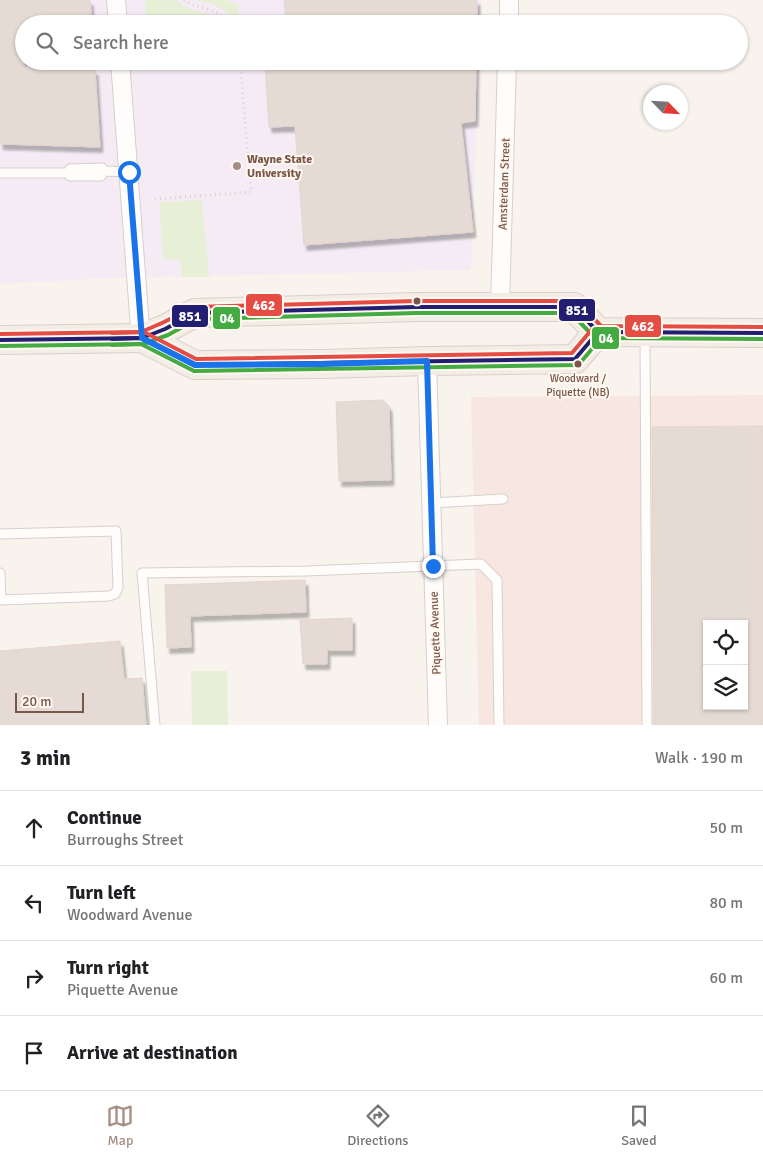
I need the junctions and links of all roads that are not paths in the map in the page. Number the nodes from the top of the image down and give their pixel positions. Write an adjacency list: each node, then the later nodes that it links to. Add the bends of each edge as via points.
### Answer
1 (116, 0): 3 (street)
2 (509, 0): 4 (street)
3 (117, 15)
4 (509, 15)
5 (121, 70): 7 (street)
6 (508, 70): 9 (street, Amsterdam Street)
7 (129, 172): 8 (lane, via 104,171 102,168 70,169 68,173); 13 (street)
8 (0, 173)
9 (500, 307): 10 (main road, via 574,307); 13 (main road, via 195,313)
10 (598, 332): 11 (main road); 15 (main road, via 575,359)
11 (645, 332): 12 (main road); 25 (lane)
12 (763, 333)
13 (142, 338): 14 (main road); 15 (main road, via 195,365)
14 (0, 340)
15 (427, 361): 17 (street, Piquette Avenue)
16 (503, 499): 17 (lane)
17 (431, 502): 19 (street, Piquette Avenue)
18 (0, 534): 21 (lane, via 116,531 118,588 109,596)
19 (433, 566): 22 (lane, via 142,573); 23 (street, Piquette Avenue); 24 (lane, via 481,564 497,580)
20 (0, 573): 21 (lane)
21 (0, 600)
22 (155, 725)
23 (438, 725)
24 (499, 725)
25 (647, 725)

